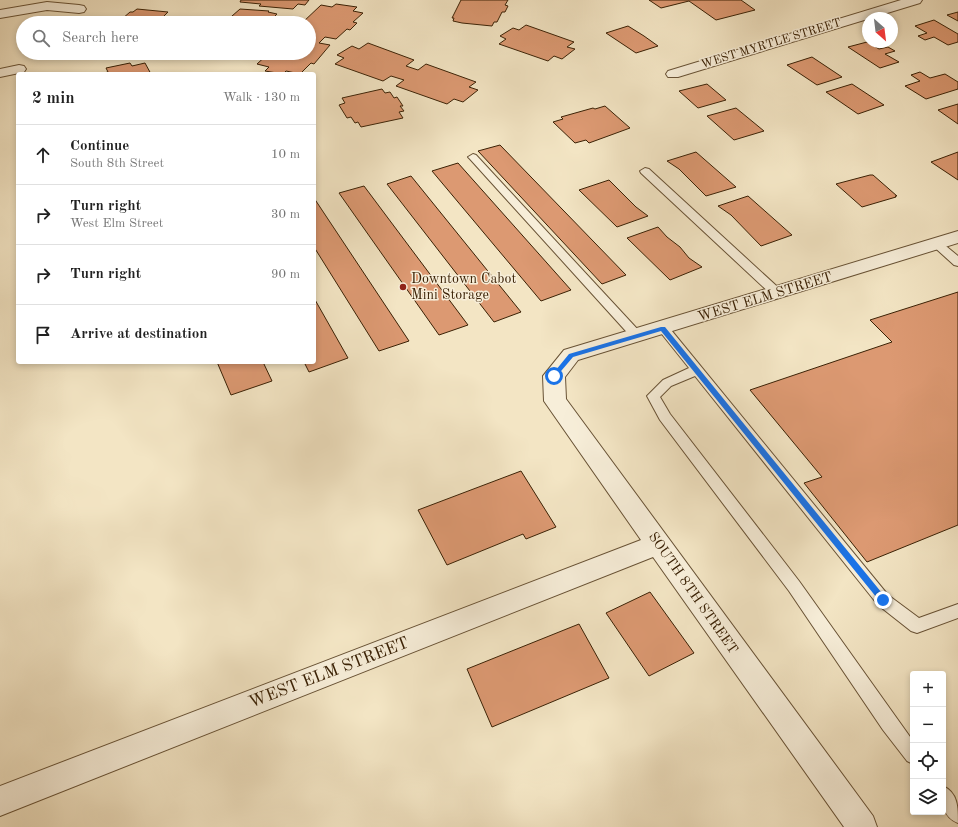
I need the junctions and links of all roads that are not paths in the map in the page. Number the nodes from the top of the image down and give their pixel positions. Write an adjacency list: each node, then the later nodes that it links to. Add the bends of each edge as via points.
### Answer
1 (915, 0): 6 (street, WEST MYRTLE STREET)
2 (78, 9): 3 (street, via 47,6)
3 (0, 14)
4 (20, 70): 5 (street)
5 (0, 73)
6 (673, 74)
7 (473, 157): 14 (lane)
8 (645, 171): 12 (lane)
9 (958, 237): 10 (street, WEST ELM STREET)
10 (937, 244): 11 (lane); 12 (street, WEST ELM STREET)
11 (958, 262)
12 (778, 294): 13 (street, WEST ELM STREET)
13 (663, 328): 14 (street, WEST ELM STREET); 16 (lane)
14 (637, 336): 15 (street, WEST ELM STREET)
15 (571, 355): 17 (street, SOUTH 8TH STREET, via 554,376 555,401)
16 (697, 370): 18 (lane, via 883,600 917,626); 19 (lane, via 667,383 653,396 665,417 794,586)
17 (658, 544): 21 (street, WEST ELM STREET); 23 (street, SOUTH 8TH STREET)
18 (958, 611)
19 (910, 751)
20 (946, 799): 22 (lane)
21 (0, 801)
22 (958, 814)
23 (862, 827)

